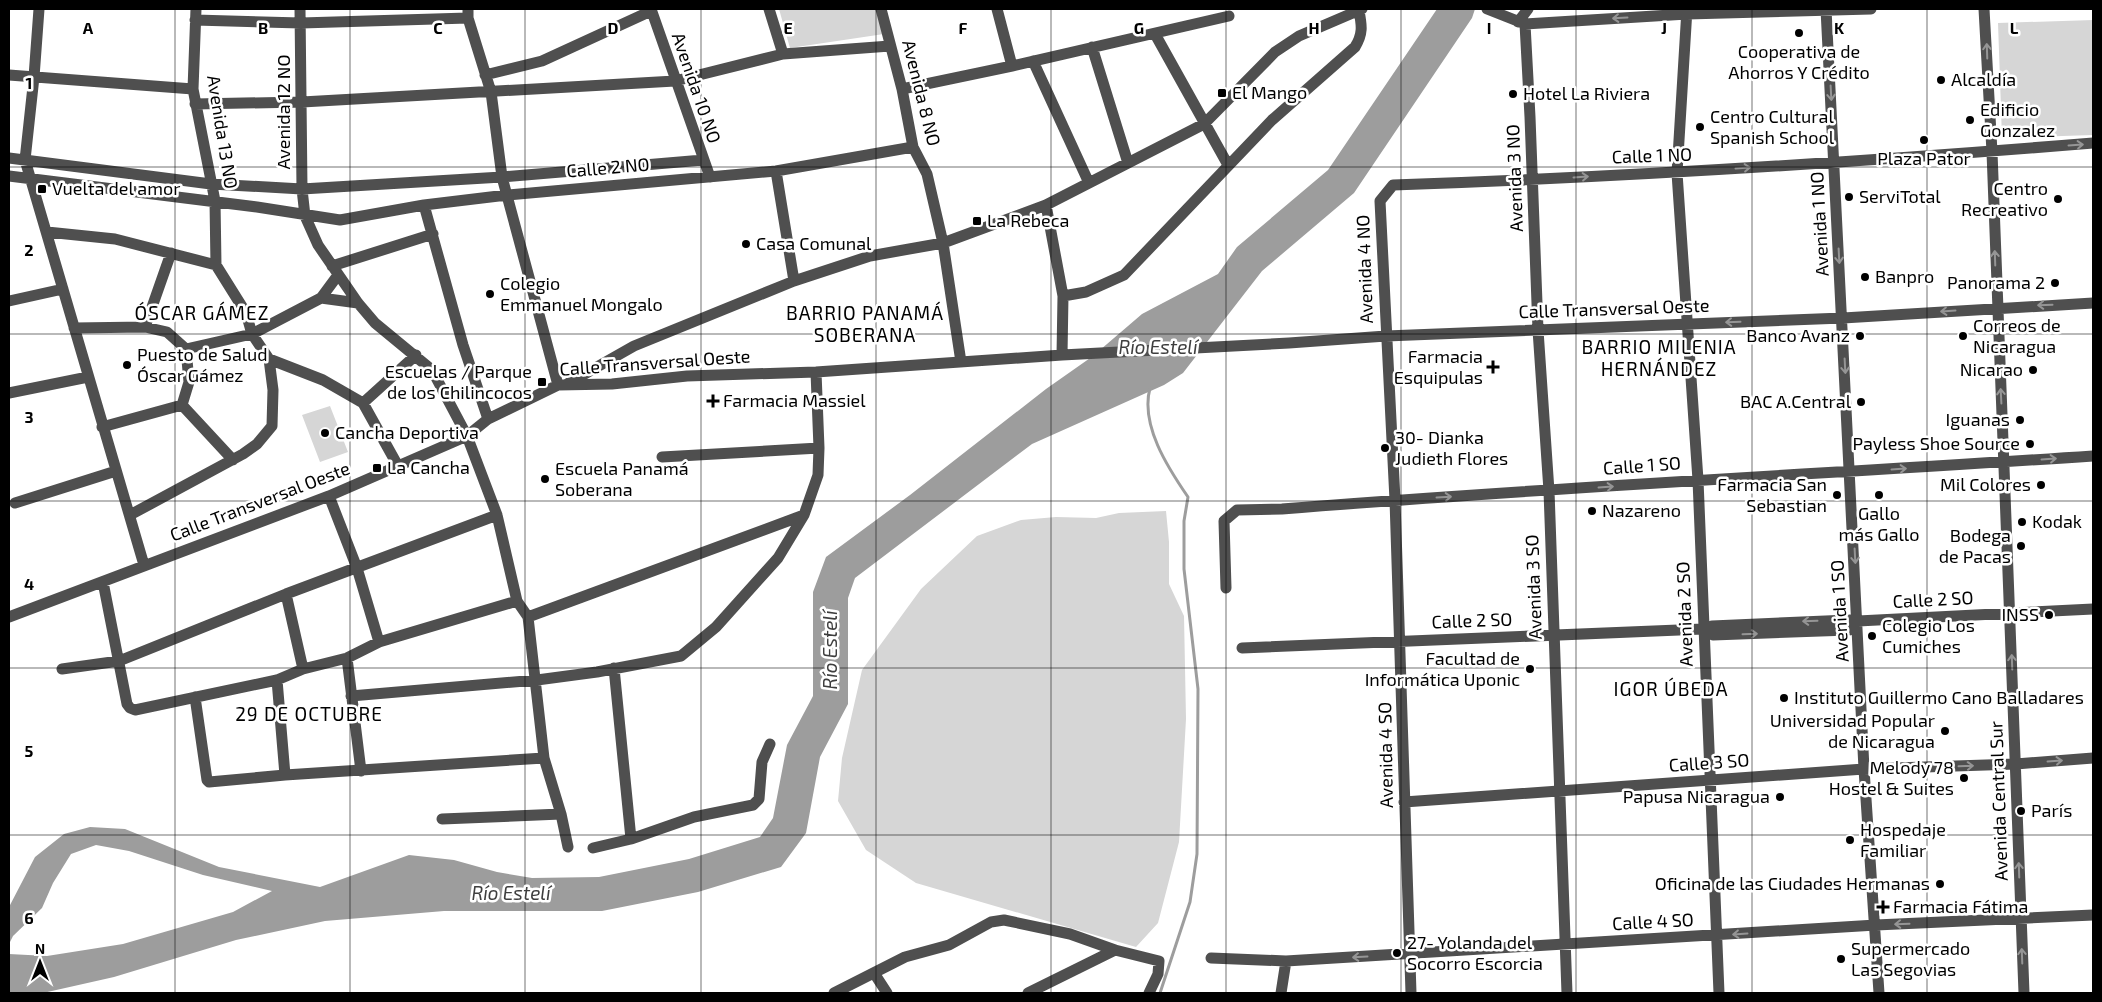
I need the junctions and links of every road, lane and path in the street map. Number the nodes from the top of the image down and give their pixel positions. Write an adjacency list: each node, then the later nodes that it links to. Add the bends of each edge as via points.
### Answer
1 (39, 9): 27 (street)
2 (300, 9): 17 (street, Avenida 12 NO)
3 (769, 9): 22 (street)
4 (881, 9): 20 (street, Avenida 8 NO)
5 (997, 9): 24 (street)
6 (1487, 9): 18 (street)
7 (1528, 9): 18 (street)
8 (1826, 9): 9 (street); 13 (street); 41 (street, Avenida 1 NO, one-way to 41)
9 (1871, 9)
10 (1984, 9): 37 (street, Avenida Central Sur, one-way to 10)
11 (651, 10): 26 (street, via 542,61); 28 (street, Avenida 10 NO)
12 (1360, 10): 34 (street, via 1298,36 1275,52); 43 (street, via 1361,38 1355,47 1272,120)
13 (1687, 12): 18 (street, one-way to 18); 45 (street, Avenida 2 SO)
14 (468, 13): 17 (street); 26 (street)
15 (196, 14): 17 (street); 29 (street, Avenida 13 NO)
16 (1229, 16): 19 (street)
17 (301, 22): 32 (street, Avenida 12 NO)
18 (1521, 23): 50 (street, Avenida 3 NO)
19 (1155, 34): 21 (street); 34 (street)
20 (890, 46): 22 (street); 30 (street, Avenida 8 NO)
21 (1092, 47): 23 (street); 42 (street)
22 (784, 54): 28 (street)
23 (1033, 61): 24 (street); 51 (street)
24 (1012, 66): 30 (street)
25 (9, 75): 27 (street)
26 (485, 75): 31 (street)
27 (34, 77): 29 (street); 39 (street)
28 (675, 82): 31 (street); 40 (street, Avenida 10 NO)
29 (193, 89): 33 (street, Avenida 13 NO)
30 (902, 89): 36 (street, Avenida 8 NO)
31 (491, 92): 32 (street); 47 (street)
32 (302, 102): 33 (street); 53 (street, Avenida 12 NO)
33 (195, 104): 52 (street, Avenida 13 NO)
34 (1204, 124): 42 (street); 43 (street)
35 (2093, 144): 37 (street, Calle 1 NO, one-way to 35)
36 (913, 147): 44 (street, Calle 2 NO); 62 (street, Avenida 8 NO, via 927,174)
37 (1992, 152): 41 (street, Calle 1 NO); 73 (street, Avenida Central Sur, one-way to 37)
38 (9, 158): 39 (street)
39 (25, 160): 49 (street); 52 (street)
40 (703, 160): 47 (street); 48 (street, Avenida 10 NO)
41 (1834, 162): 45 (street, Calle 1 NO, one-way to 41); 74 (street, Avenida 1 NO, one-way to 74)
42 (1128, 163): 51 (street)
43 (1228, 165): 68 (street, via 1124,275 1086,292)
44 (776, 171): 48 (street, Calle 2 NO); 66 (street)
45 (1677, 173): 50 (street, Calle 1 NO, one-way to 45); 75 (street, Avenida 2 SO)
46 (9, 176): 49 (street, Calle 2 NO)
47 (502, 177): 53 (street); 54 (street)
48 (710, 177): 54 (street, Calle 2 NO)
49 (31, 179): 55 (street, Calle 2 NO); 60 (street)
50 (1532, 180): 56 (street, Calle 1 NO, via 1393,185); 78 (street, Avenida 3 NO)
51 (1088, 183): 58 (street)
52 (212, 184): 53 (street); 55 (street, Avenida 13 NO)
53 (302, 189): 59 (street, Avenida 12 NO)
54 (507, 195): 57 (street, Calle 2 NO); 88 (street)
55 (215, 201): 59 (street, Calle 2 NO); 64 (street, Avenida 13 NO)
56 (1380, 201): 80 (street, Avenida 4 NO)
57 (424, 204): 59 (street, Calle 2 NO, via 340,220); 61 (street)
58 (1046, 205): 62 (street); 68 (street)
59 (305, 216): 65 (street, Avenida 12 NO)
60 (47, 232): 63 (street, via 115,239); 67 (street)
61 (433, 234): 65 (street); 92 (street, via 463,345)
62 (943, 244): 66 (street, via 870,256); 85 (street, Avenida 8 NO)
63 (171, 253): 64 (street); 76 (street)
64 (216, 265): 79 (street, via 246,313)
65 (335, 271): 69 (street); 71 (street, Avenida 12 NO)
66 (794, 281): 88 (street, via 634,346)
67 (63, 289): 70 (street); 77 (street)
68 (1063, 296): 83 (street)
69 (321, 298): 71 (street); 79 (street)
70 (9, 301)
71 (358, 303): 82 (street, Avenida 12 NO, via 375,323)
72 (2093, 303): 73 (street, Calle Transversal Oeste, one-way to 73)
73 (1996, 307): 74 (street, Calle Transversal Oeste, one-way to 74); 99 (street, Avenida Central Sur, one-way to 73)
74 (1843, 318): 75 (street, Calle Transversal Oeste, one-way to 75); 102 (street, Avenida 1 SO, one-way to 102)
75 (1688, 324): 78 (street, Calle Transversal Oeste); 103 (street, Avenida 2 SO)
76 (145, 327): 77 (street); 81 (street, via 166,332)
77 (74, 328): 87 (street)
78 (1538, 330): 80 (street, Calle Transversal Oeste); 104 (street, Avenida 3 SO)
79 (252, 334): 81 (street); 84 (street)
80 (1386, 336): 83 (street, Calle Transversal Oeste); 106 (street, Avenida 4 SO)
81 (186, 349): 91 (street, via 189,382)
82 (416, 355): 90 (street); 94 (street, Avenida 12 NO, via 432,370)
83 (1065, 355): 85 (street, Calle Transversal Oeste)
84 (269, 359): 90 (street, via 323,380); 98 (street, via 273,390 272,426 258,444)
85 (962, 362): 86 (street, Calle Transversal Oeste)
86 (816, 372): 88 (street, Calle Transversal Oeste, via 687,376 612,384); 95 (street)
87 (88, 377): 89 (street); 93 (street)
88 (562, 385): 92 (street, Calle Transversal Oeste)
89 (9, 393)
90 (363, 403): 100 (street)
91 (182, 405): 93 (street); 98 (street)
92 (488, 419): 94 (street, Calle Transversal Oeste)
93 (102, 427): 101 (street)
94 (467, 436): 100 (street, Calle Transversal Oeste); 109 (street, Avenida 12 NO)
95 (819, 448): 97 (street); 110 (street, via 818,475)
96 (2093, 456): 99 (street, Calle 1 SO, one-way to 96)
97 (662, 457)
98 (233, 460): 108 (street)
99 (2004, 462): 102 (street, Calle 1 SO, one-way to 99); 118 (street, Avenida Central Sur)
100 (398, 466): 105 (street, Calle Transversal Oeste)
101 (116, 471): 107 (street); 108 (street)
102 (1851, 472): 103 (street, Calle 1 SO); 121 (street, Avenida 1 SO, one-way to 121)
103 (1698, 480): 104 (street, Calle 1 SO, one-way to 103); 122 (street, Avenida 2 SO)
104 (1549, 491): 106 (street, Calle 1 SO, one-way to 104); 123 (street, Avenida 3 SO)
105 (330, 496): 111 (street, Calle Transversal Oeste); 112 (street)
106 (1395, 500): 114 (street, Calle 1 SO, via 1237,510 1224,521); 124 (street, Avenida 4 SO)
107 (15, 503)
108 (130, 514): 111 (street)
109 (497, 515): 112 (street); 116 (street, Avenida 12 NO)
110 (804, 515): 120 (street); 129 (street, via 778,558 716,627 681,656)
111 (144, 565): 113 (street, Calle Transversal Oeste)
112 (357, 568): 115 (street); 125 (street)
113 (103, 582): 119 (street, Calle Transversal Oeste); 128 (street)
114 (1226, 588)
115 (286, 594): 128 (street); 131 (street)
116 (517, 601): 120 (street); 125 (street)
117 (2093, 609): 118 (street, Calle 2 SO)
118 (2010, 613): 121 (street, Calle 2 SO); 139 (street, Avenida Central Sur, one-way to 118)
119 (9, 617)
120 (528, 617): 133 (street)
121 (1858, 621): 122 (street, Calle 2 SO, via 1712,626); 140 (street, Avenida 1 SO)
122 (1703, 629): 123 (street, Calle 2 SO); 143 (street, Avenida 2 SO)
123 (1553, 635): 124 (street, Calle 2 SO); 144 (street, Avenida 3 SO)
124 (1400, 641): 126 (street, Calle 2 SO); 145 (street, Avenida 4 SO)
125 (379, 642): 127 (street)
126 (1242, 648)
127 (347, 658): 131 (street); 134 (street)
128 (119, 661): 130 (street); 135 (street, via 130,708 136,710)
129 (614, 668): 133 (street); 148 (street)
130 (62, 669)
131 (304, 669): 132 (street)
132 (277, 680): 135 (street); 142 (street)
133 (536, 680): 134 (street); 137 (street)
134 (351, 696): 141 (street)
135 (195, 697): 142 (street, via 208,781)
136 (770, 744): 148 (street, via 762,762 757,802 694,817)
137 (544, 758): 141 (street); 146 (street)
138 (2093, 758): 139 (street, Calle 3 SO, one-way to 138)
139 (2016, 764): 140 (street, Calle 3 SO, one-way to 139); 152 (street, Avenida Central Sur, one-way to 139)
140 (1864, 770): 143 (street, Calle 3 SO); 153 (street, Avenida 1 SO)
141 (361, 771): 142 (street)
142 (285, 775)
143 (1711, 780): 144 (street, Calle 3 SO); 154 (street, Avenida 2 SO)
144 (1560, 791): 145 (street, Calle 3 SO); 155 (street, Avenida 3 SO)
145 (1404, 802): 157 (street, Avenida 4 SO)
146 (562, 814): 147 (street); 149 (street)
147 (442, 819)
148 (630, 839): 150 (street)
149 (568, 847)
150 (593, 848)
151 (2093, 915): 152 (street, Calle 4 SO)
152 (2021, 919): 153 (street, Calle 4 SO, one-way to 153); 170 (street, Avenida Central Sur, one-way to 152)
153 (1876, 925): 154 (street, Calle 4 SO, one-way to 154); 169 (street, Avenida 1 SO)
154 (1716, 936): 155 (street, Calle 4 SO); 168 (street, Avenida 2 SO)
155 (1566, 944): 157 (street, Calle 4 SO); 167 (street, Avenida 3 SO)
156 (1115, 950): 160 (street, via 1070,934 1004,920 991,922 949,944); 163 (street); 164 (street, via 1159,961 1158,974)
157 (1409, 954): 159 (street, Calle 4 SO, one-way to 159); 166 (street, Avenida 4 SO)
158 (1211, 958): 159 (street, Calle 4 SO)
159 (1286, 961): 165 (street)
160 (874, 973): 161 (street); 162 (street)
161 (834, 993)
162 (886, 993)
163 (1028, 993)
164 (1149, 993)
165 (1281, 993)
166 (1411, 993)
167 (1567, 993)
168 (1719, 993)
169 (1879, 993)
170 (2024, 993)

